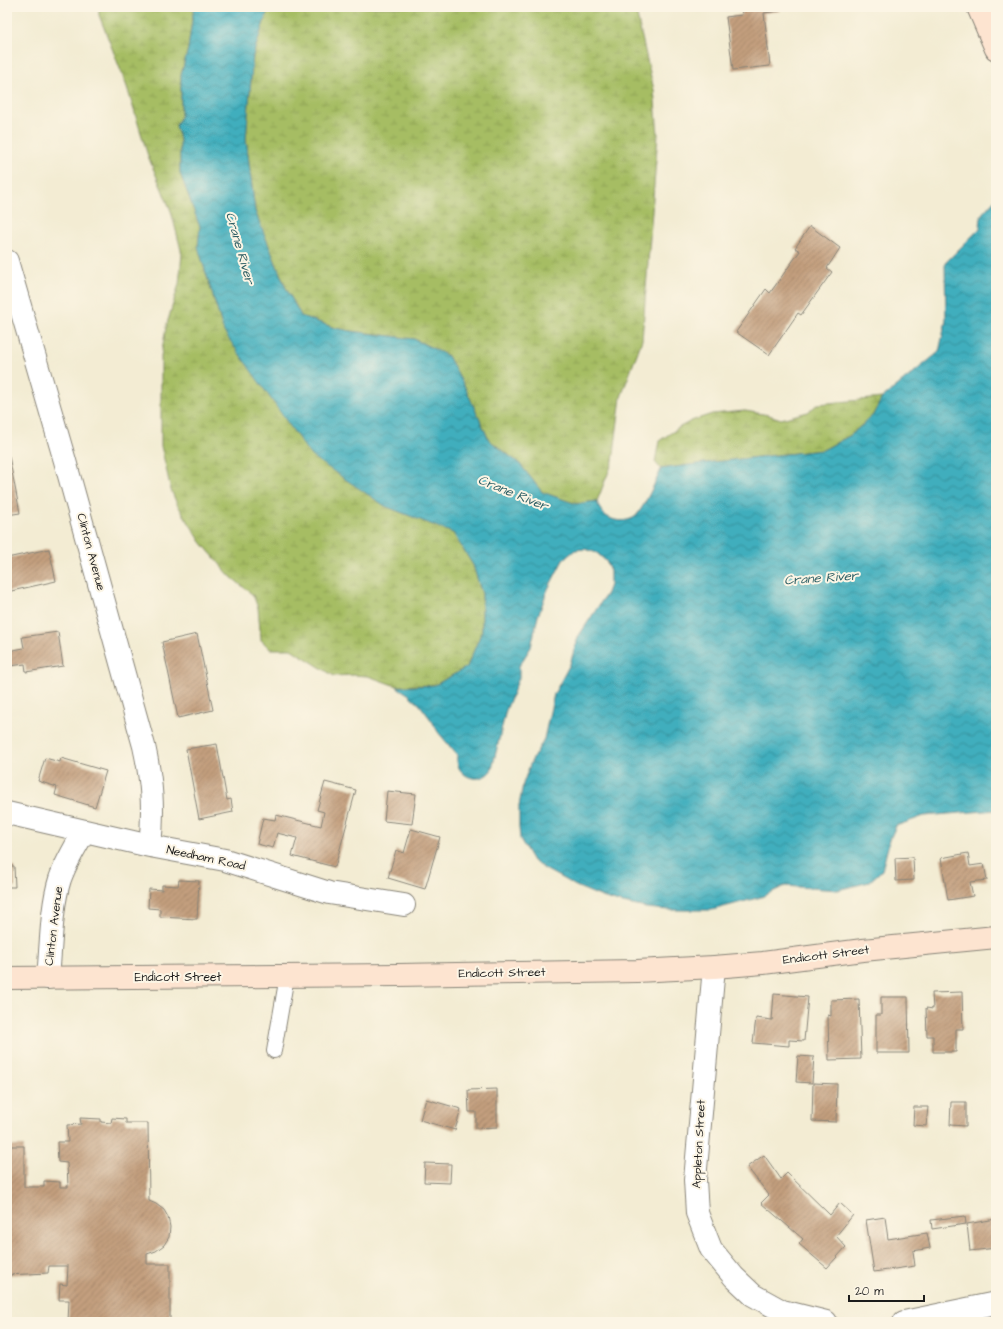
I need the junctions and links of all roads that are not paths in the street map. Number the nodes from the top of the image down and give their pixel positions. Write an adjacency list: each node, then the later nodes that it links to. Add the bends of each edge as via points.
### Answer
1 (978, 7): 2 (main road)
2 (996, 49)
3 (7, 261): 6 (street, Clinton Avenue, via 66,461 144,746 153,802)
4 (7, 813): 5 (street, Needham Road)
5 (84, 832): 6 (street, Needham Road); 12 (street, Clinton Avenue, via 60,879)
6 (150, 846): 7 (street, Needham Road, via 225,860 329,892)
7 (404, 905)
8 (996, 936): 9 (main road, Endicott Street)
9 (714, 967): 10 (main road, Endicott Street, via 637,971); 16 (street, Appleton Street, via 695,1180 698,1213 711,1249 753,1295 782,1311)
10 (287, 976): 12 (main road, Endicott Street); 13 (lane)
11 (7, 978): 12 (main road, Endicott Street)
12 (48, 978)
13 (274, 1051)
14 (996, 1303): 15 (street)
15 (935, 1319): 17 (street)
16 (826, 1322)
17 (904, 1322)

